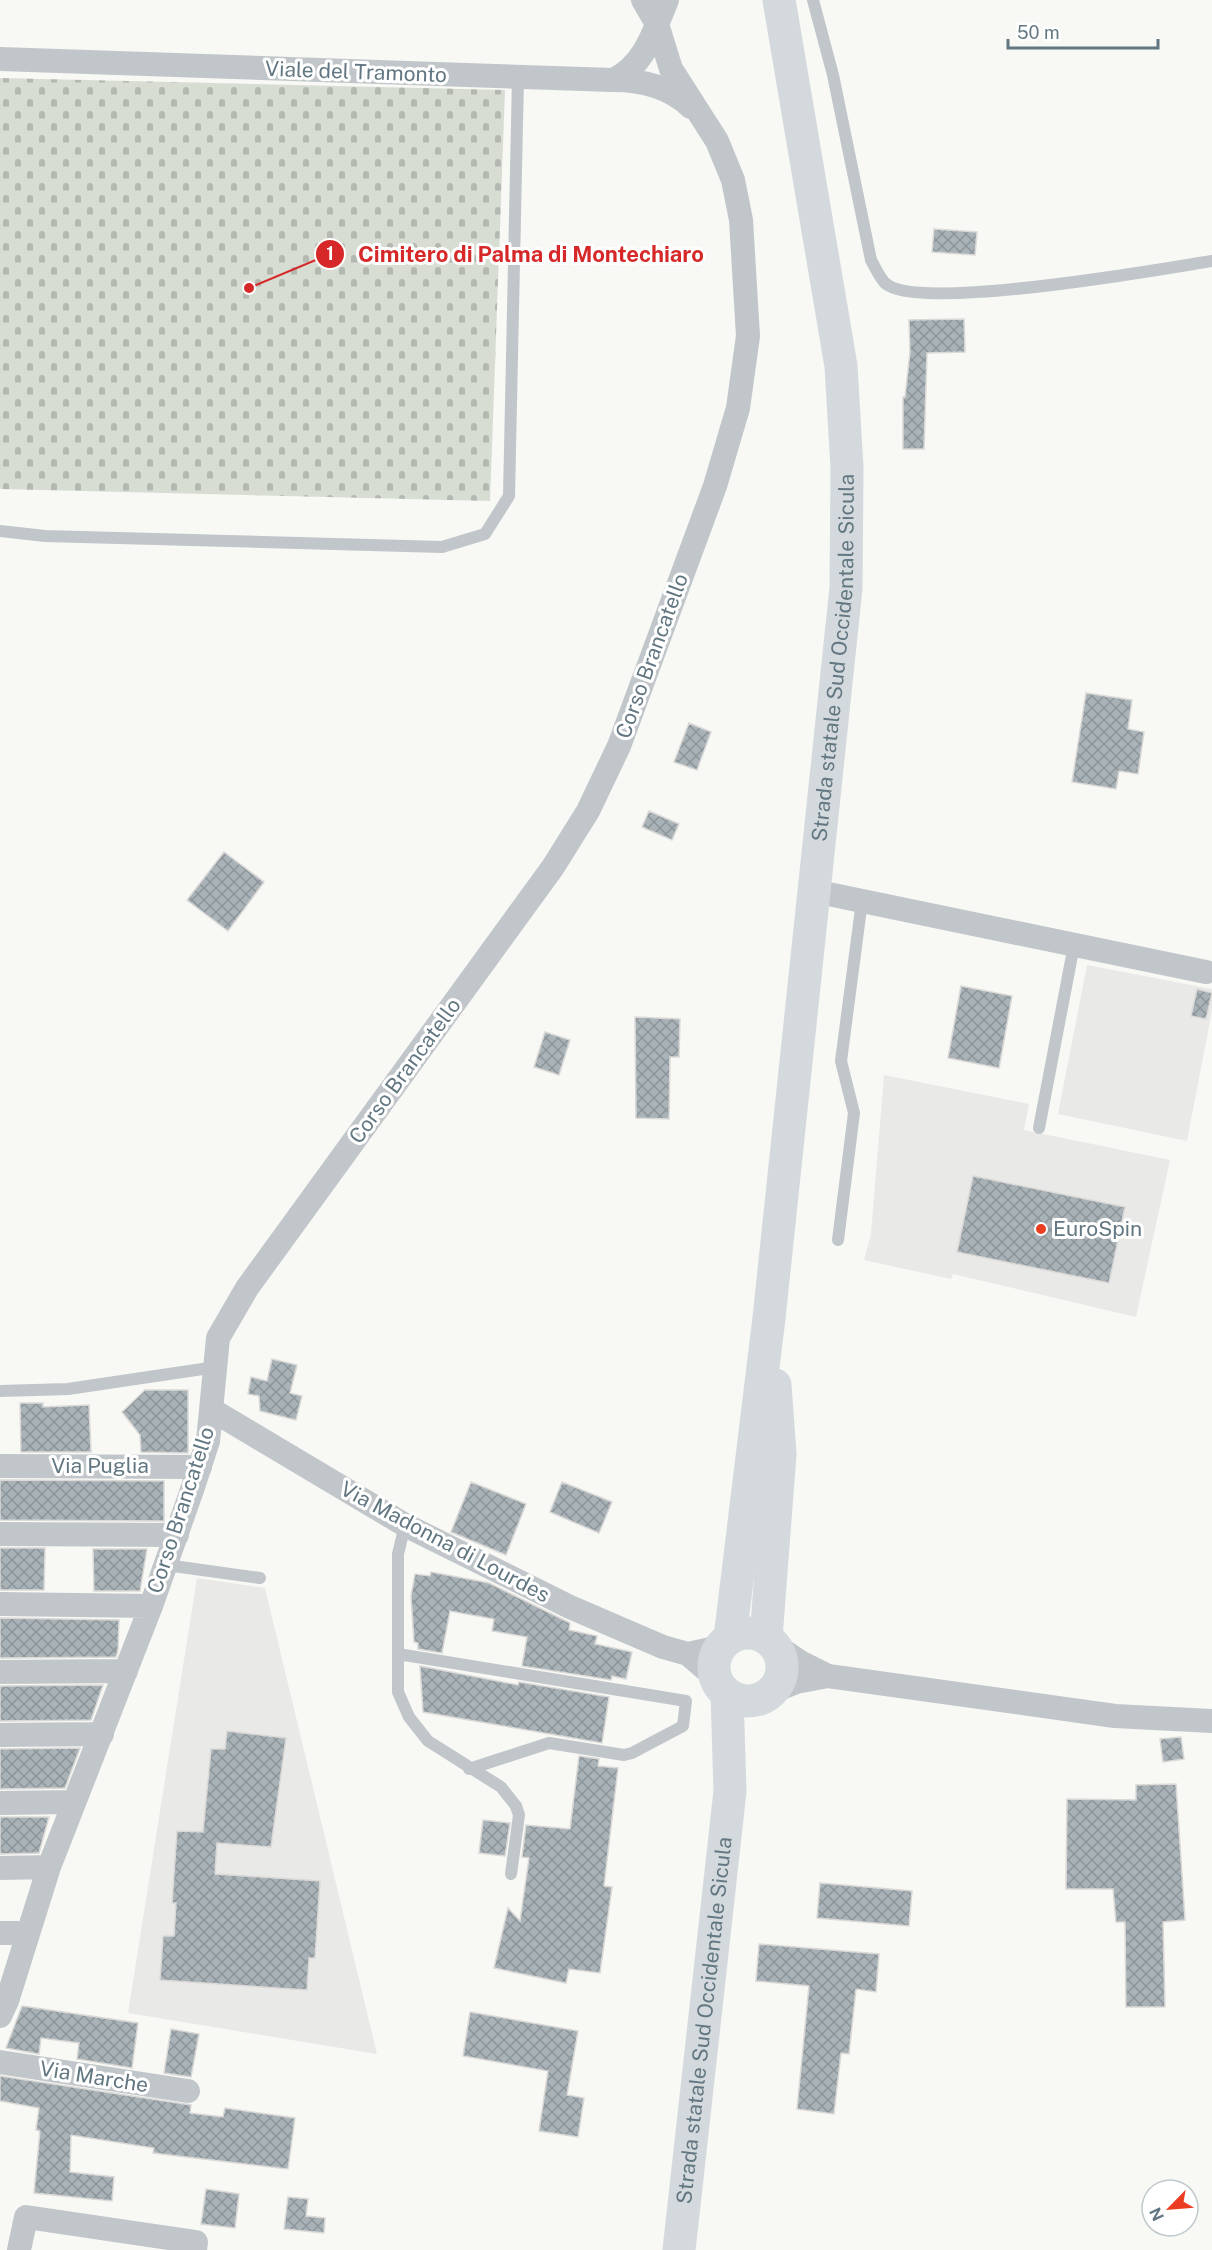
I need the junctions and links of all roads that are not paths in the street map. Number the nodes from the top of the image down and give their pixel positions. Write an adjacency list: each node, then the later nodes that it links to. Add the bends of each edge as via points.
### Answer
1 (643, 0): 5 (street)
2 (667, 0): 5 (street)
3 (779, 0): 12 (main road, Strada statale Sud Occidentale Sicula, via 841,366 847,468 846,588)
4 (813, 0): 10 (lane, via 833,75 871,260 886,284 909,292 1025,290)
5 (657, 24): 8 (street, via 640,60); 9 (street, via 671,69)
6 (0, 59): 7 (street, Viale del Tramonto)
7 (518, 77): 8 (street, Viale del Tramonto); 11 (lane, via 509,496 485,534 442,547 57,537)
8 (613, 80): 9 (street, Viale del Tramonto, via 645,82 667,91 687,103)
9 (705, 123): 19 (street, Corso Brancatello, via 726,160 738,200 748,336 738,408 715,486 620,746 588,810 553,867 248,1288 218,1338)
10 (1212, 261)
11 (0, 531)
12 (814, 891): 13 (street); 18 (main road, Strada statale Sud Occidentale Sicula)
13 (862, 901): 14 (street); 17 (lane, via 841,1061 854,1113)
14 (1074, 945): 15 (street); 16 (lane)
15 (1209, 973)
16 (1039, 1128)
17 (838, 1240)
18 (769, 1318): 31 (main road, Strada statale Sud Occidentale Sicula, via 780,1454); 33 (main road, Strada statale Sud Occidentale Sicula)
19 (216, 1367): 20 (lane, via 68,1389); 21 (street, Corso Brancatello)
20 (0, 1391)
21 (212, 1410): 23 (street, Corso Brancatello); 24 (street, Via Madonna di Lourdes)
22 (0, 1466): 23 (street, Via Puglia)
23 (200, 1467): 26 (street, Corso Brancatello)
24 (405, 1525): 32 (lane, via 398,1554); 33 (street, Via Madonna di Lourdes, via 570,1607 663,1647)
25 (0, 1534): 26 (street)
26 (177, 1535): 27 (street, Corso Brancatello)
27 (166, 1565): 28 (lane); 30 (street, Corso Brancatello)
28 (261, 1578)
29 (0, 1604): 30 (street)
30 (151, 1606): 34 (street, Corso Brancatello)
31 (769, 1640): 33 (main road, via 752,1633); 36 (street); 37 (main road, Strada statale Sud Occidentale Sicula, via 780,1653 782,1667 779,1683)
32 (398, 1654): 41 (lane, via 398,1692 409,1717 428,1740); 41 (lane, via 686,1701 683,1726 632,1753 549,1743)
33 (723, 1664): 37 (main road, via 744,1701); 42 (main road, Strada statale Sud Occidentale Sicula)
34 (126, 1671): 35 (street); 39 (street, Corso Brancatello)
35 (0, 1672)
36 (828, 1676): 37 (street, via 796,1682); 38 (street, via 1115,1716)
37 (767, 1695): 42 (main road, Strada statale Sud Occidentale Sicula)
38 (1212, 1721)
39 (102, 1734): 40 (street); 43 (street, Corso Brancatello)
40 (0, 1736)
41 (469, 1768): 47 (lane, via 501,1787 516,1806 519,1815)
42 (730, 1791): 55 (main road, Strada statale Sud Occidentale Sicula)
43 (74, 1802): 44 (street); 45 (street, Corso Brancatello)
44 (0, 1803)
45 (49, 1867): 46 (street); 49 (street, Corso Brancatello)
46 (0, 1868)
47 (511, 1874)
48 (0, 1933): 49 (street)
49 (27, 1933): 50 (street, Corso Brancatello)
50 (2, 2006)
51 (0, 2062): 52 (street, Via Marche)
52 (188, 2091)
53 (19, 2250): 54 (street, via 26,2217 196,2242)
54 (195, 2250)
55 (679, 2250)

